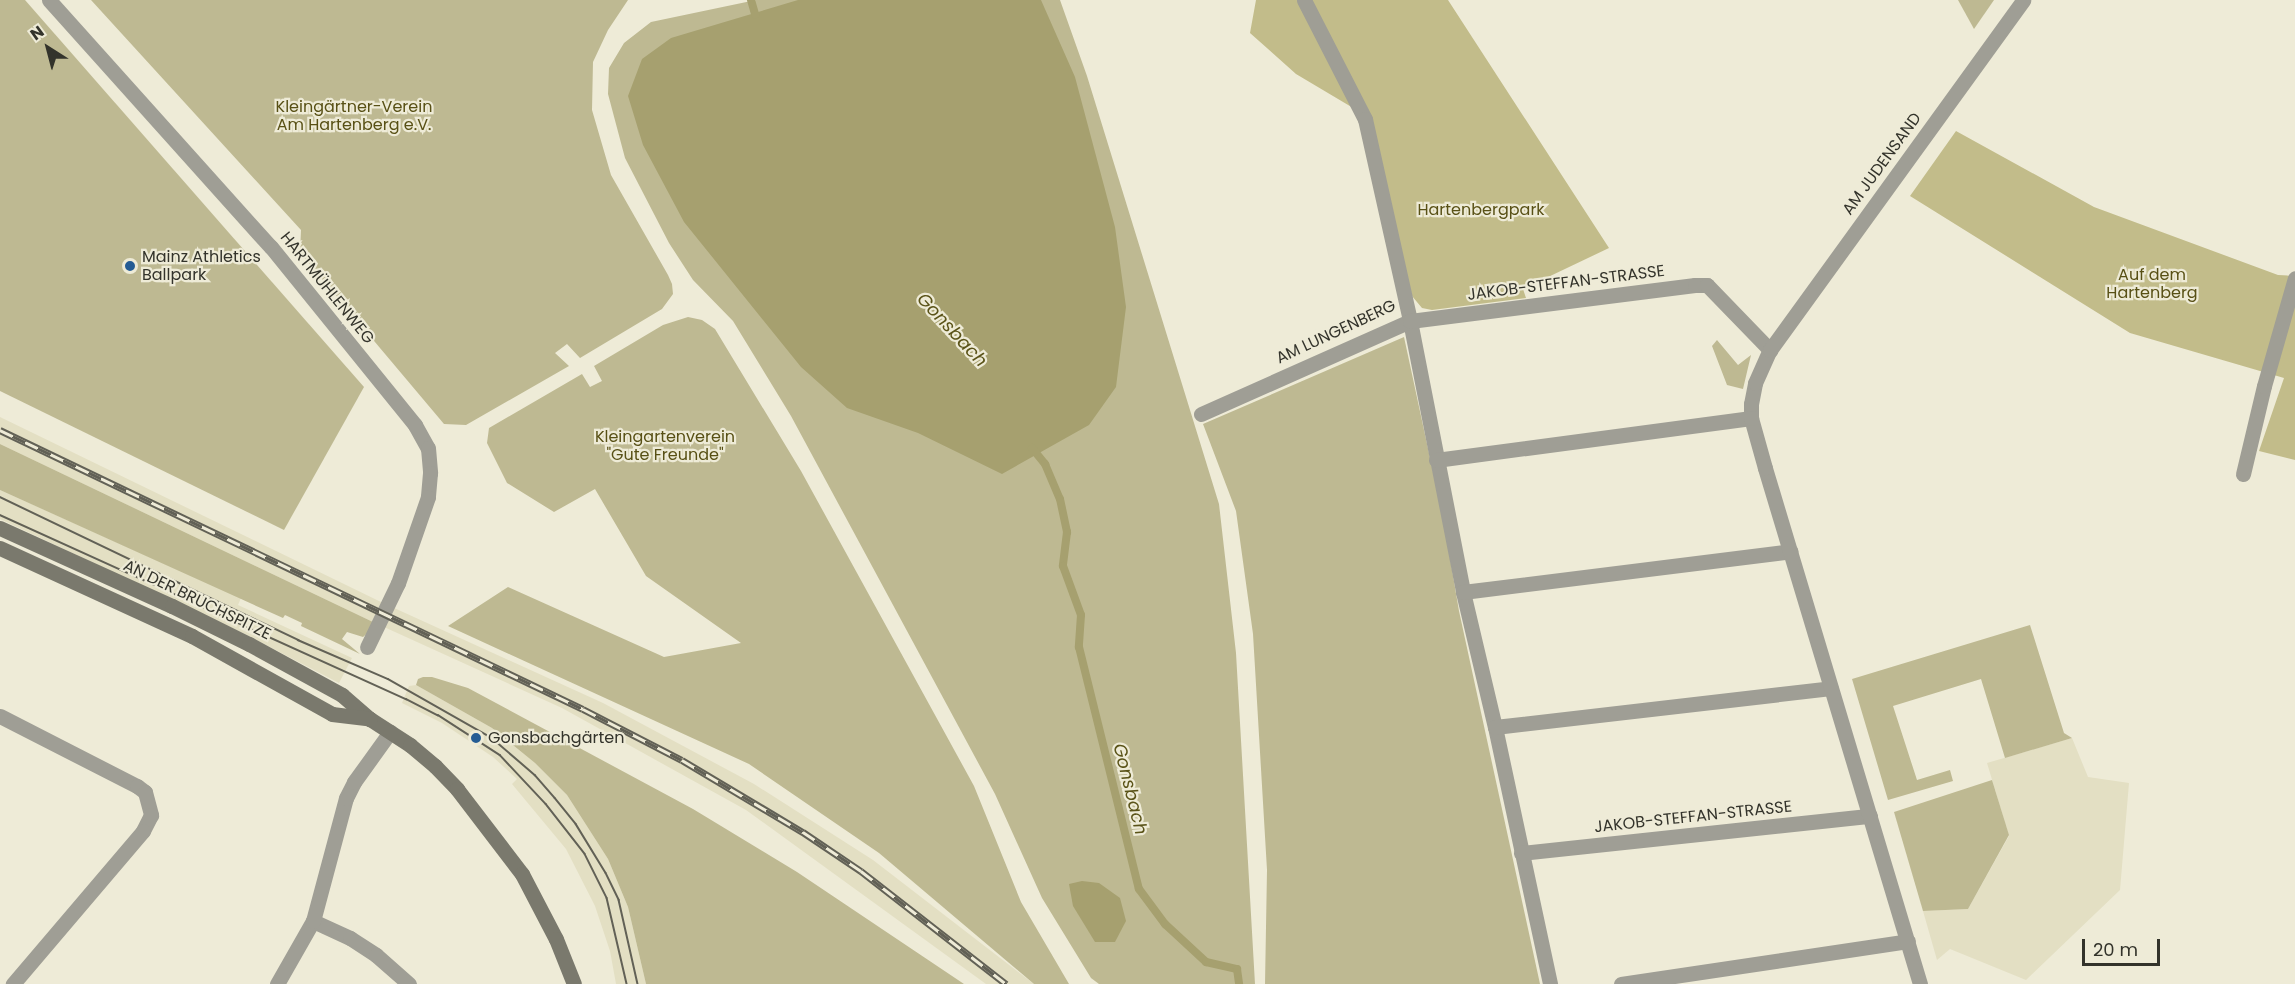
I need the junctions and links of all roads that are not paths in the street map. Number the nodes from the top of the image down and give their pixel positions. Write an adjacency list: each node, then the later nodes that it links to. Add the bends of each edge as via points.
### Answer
1 (49, 0): 15 (street, HARTMÜHLENWEG, via 272,247 415,425 428,448 428,497 398,584)
2 (1304, 0): 5 (street, AM LUNGENBERG, via 1365,119)
3 (2024, 0): 6 (street, AM JUDENSAND)
4 (2295, 278): 10 (street)
5 (1410, 321): 6 (street, JAKOB-STEFFAN-STRASSE, via 1707,285); 7 (street, AM LUNGENBERG); 9 (street)
6 (1770, 350): 8 (street, via 1755,383)
7 (1201, 414)
8 (1750, 418): 9 (street); 13 (street)
9 (1436, 460): 14 (street)
10 (2243, 474)
11 (0, 528): 18 (main road, AN DER BRUCHSPITZE, via 249,644 342,695)
12 (0, 548): 18 (main road, AN DER BRUCHSPITZE, via 192,636 332,714)
13 (1790, 551): 14 (street); 16 (street)
14 (1463, 592): 19 (street)
15 (367, 647)
16 (1831, 688): 19 (street); 21 (street)
17 (0, 716): 25 (street, via 136,786 145,792 151,815 143,831)
18 (370, 719): 20 (main road, AN DER BRUCHSPITZE)
19 (1495, 727): 22 (street)
20 (390, 732): 23 (street, via 346,798); 28 (main road, AN DER BRUCHSPITZE, via 435,766 457,789 522,874)
21 (1870, 816): 22 (street, JAKOB-STEFFAN-STRASSE); 24 (street)
22 (1521, 853): 29 (street)
23 (313, 921): 26 (street); 27 (street, via 376,955)
24 (1908, 941): 30 (street); 31 (street)
25 (13, 984)
26 (277, 984)
27 (409, 984)
28 (574, 984)
29 (1550, 984)
30 (1621, 984)
31 (1920, 984)

